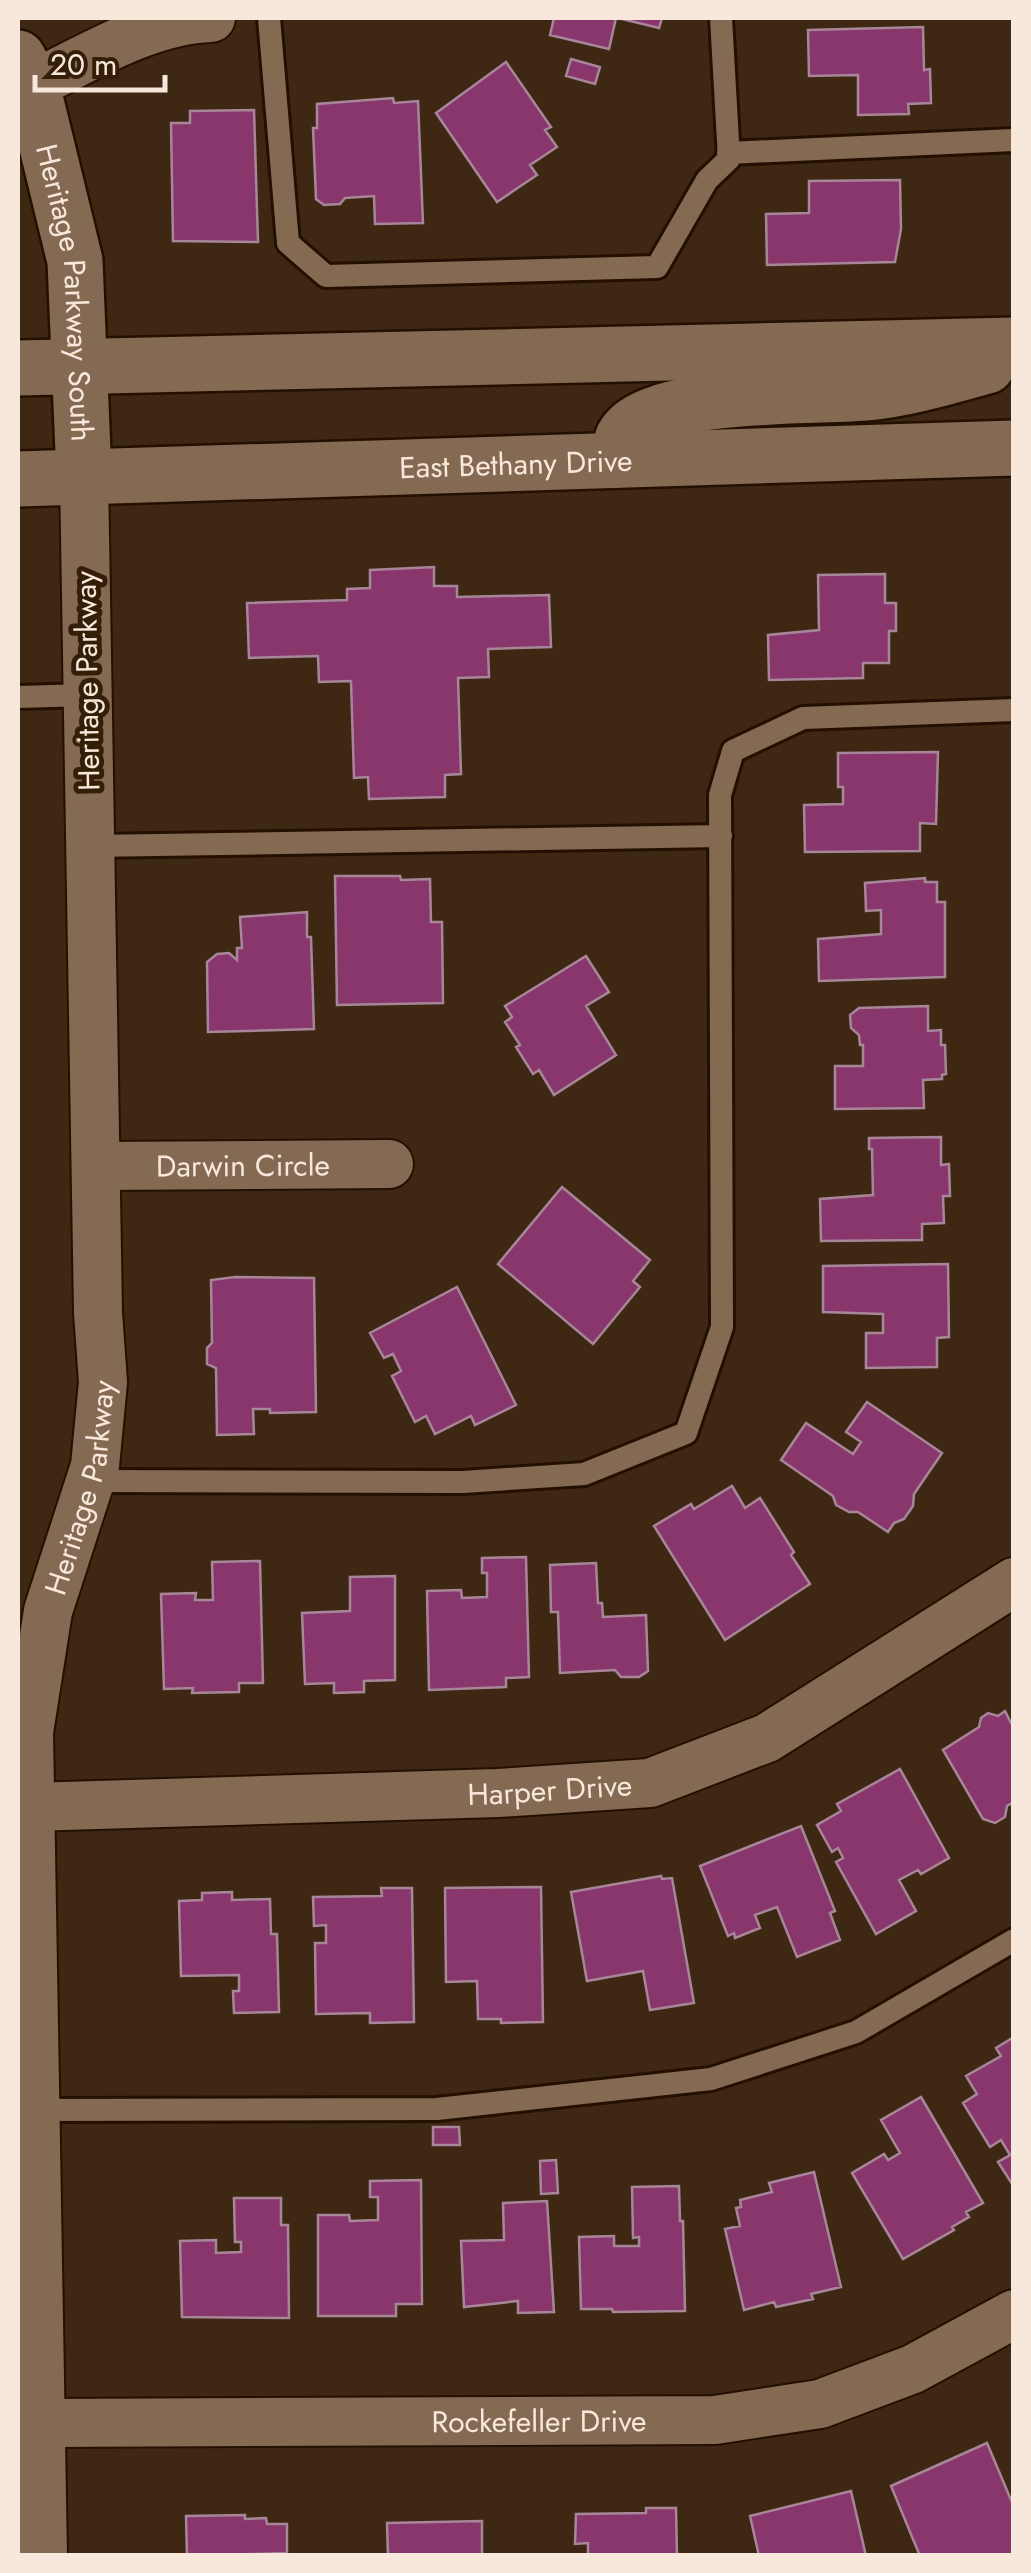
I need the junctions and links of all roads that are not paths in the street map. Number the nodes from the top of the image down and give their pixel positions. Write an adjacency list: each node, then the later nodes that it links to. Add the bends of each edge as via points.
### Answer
1 (188, 18): 2 (street); 5 (street)
2 (211, 18)
3 (269, 18): 7 (lane, via 288,244 326,276 657,267)
4 (722, 18): 7 (lane)
5 (25, 72): 10 (main road, Heritage Parkway South, via 75,261)
6 (1014, 140): 7 (lane)
7 (728, 153)
8 (1014, 345): 10 (main road)
9 (1014, 358): 13 (main road, via 869,393 714,400 678,408 637,424 624,436)
10 (80, 366): 11 (main road); 14 (main road, Heritage Parkway South)
11 (18, 368)
12 (1014, 448): 13 (main road, East Bethany Drive)
13 (619, 460): 14 (main road, East Bethany Drive)
14 (84, 476): 15 (main road, East Bethany Drive); 16 (street, Heritage Parkway)
15 (18, 478)
16 (87, 695): 17 (lane); 20 (street, Heritage Parkway)
17 (18, 697)
18 (1014, 710): 19 (lane, via 803,718 733,751 720,795)
19 (721, 836): 20 (lane); 23 (lane, via 722,1327 686,1434 584,1474 463,1482)
20 (91, 846): 22 (street, Heritage Parkway)
21 (389, 1164): 22 (street, Darwin Circle)
22 (98, 1166): 23 (street, Heritage Parkway, via 103,1382)
23 (90, 1481): 25 (street, Heritage Parkway, via 48,1611)
24 (1014, 1582): 26 (street, Harper Drive, via 767,1738 650,1783)
25 (23, 1732): 26 (street, Heritage Parkway)
26 (30, 1807): 28 (street, Heritage Parkway)
27 (1014, 1940): 28 (lane, via 856,2032 711,2080 437,2108)
28 (34, 2110): 30 (street, Heritage Parkway)
29 (1014, 2314): 30 (street, Rockefeller Drive, via 914,2369 820,2404 715,2420)
30 (41, 2423): 31 (street, Heritage Parkway)
31 (35, 2548)

